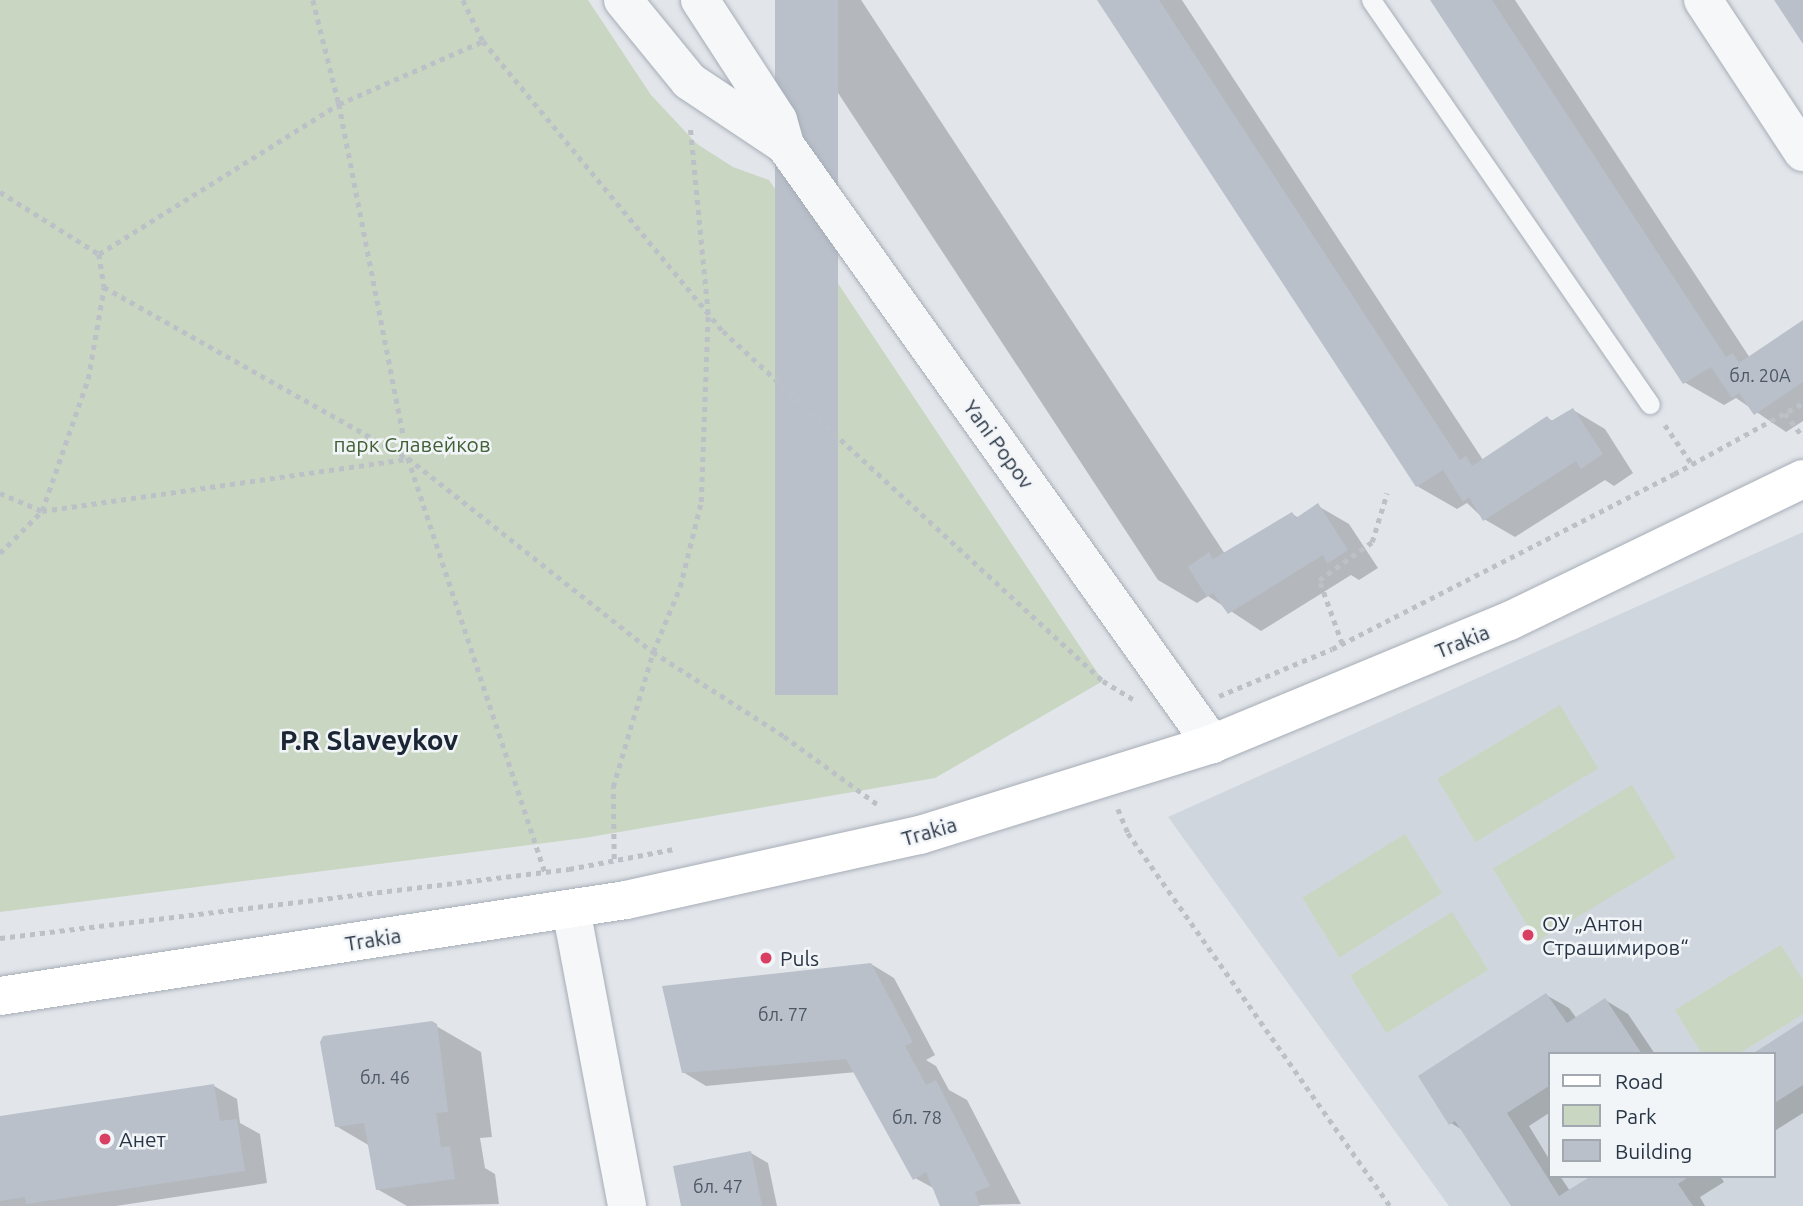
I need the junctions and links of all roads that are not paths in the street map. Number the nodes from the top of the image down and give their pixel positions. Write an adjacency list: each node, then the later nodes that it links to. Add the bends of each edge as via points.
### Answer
1 (623, 0): 5 (street, Yani Popov, via 689,82)
2 (700, 0): 5 (street, Yani Popov, via 778,120)
3 (1371, 0): 7 (lane)
4 (1703, 0): 6 (street)
5 (785, 145): 9 (street, Yani Popov, via 1176,712)
6 (1803, 152)
7 (1650, 404)
8 (1803, 479): 9 (main road, Trakia, via 1509,621)
9 (1212, 744): 10 (main road, Trakia, via 920,835)
10 (571, 909): 11 (main road, Trakia); 12 (street)
11 (0, 996)
12 (627, 1206)

